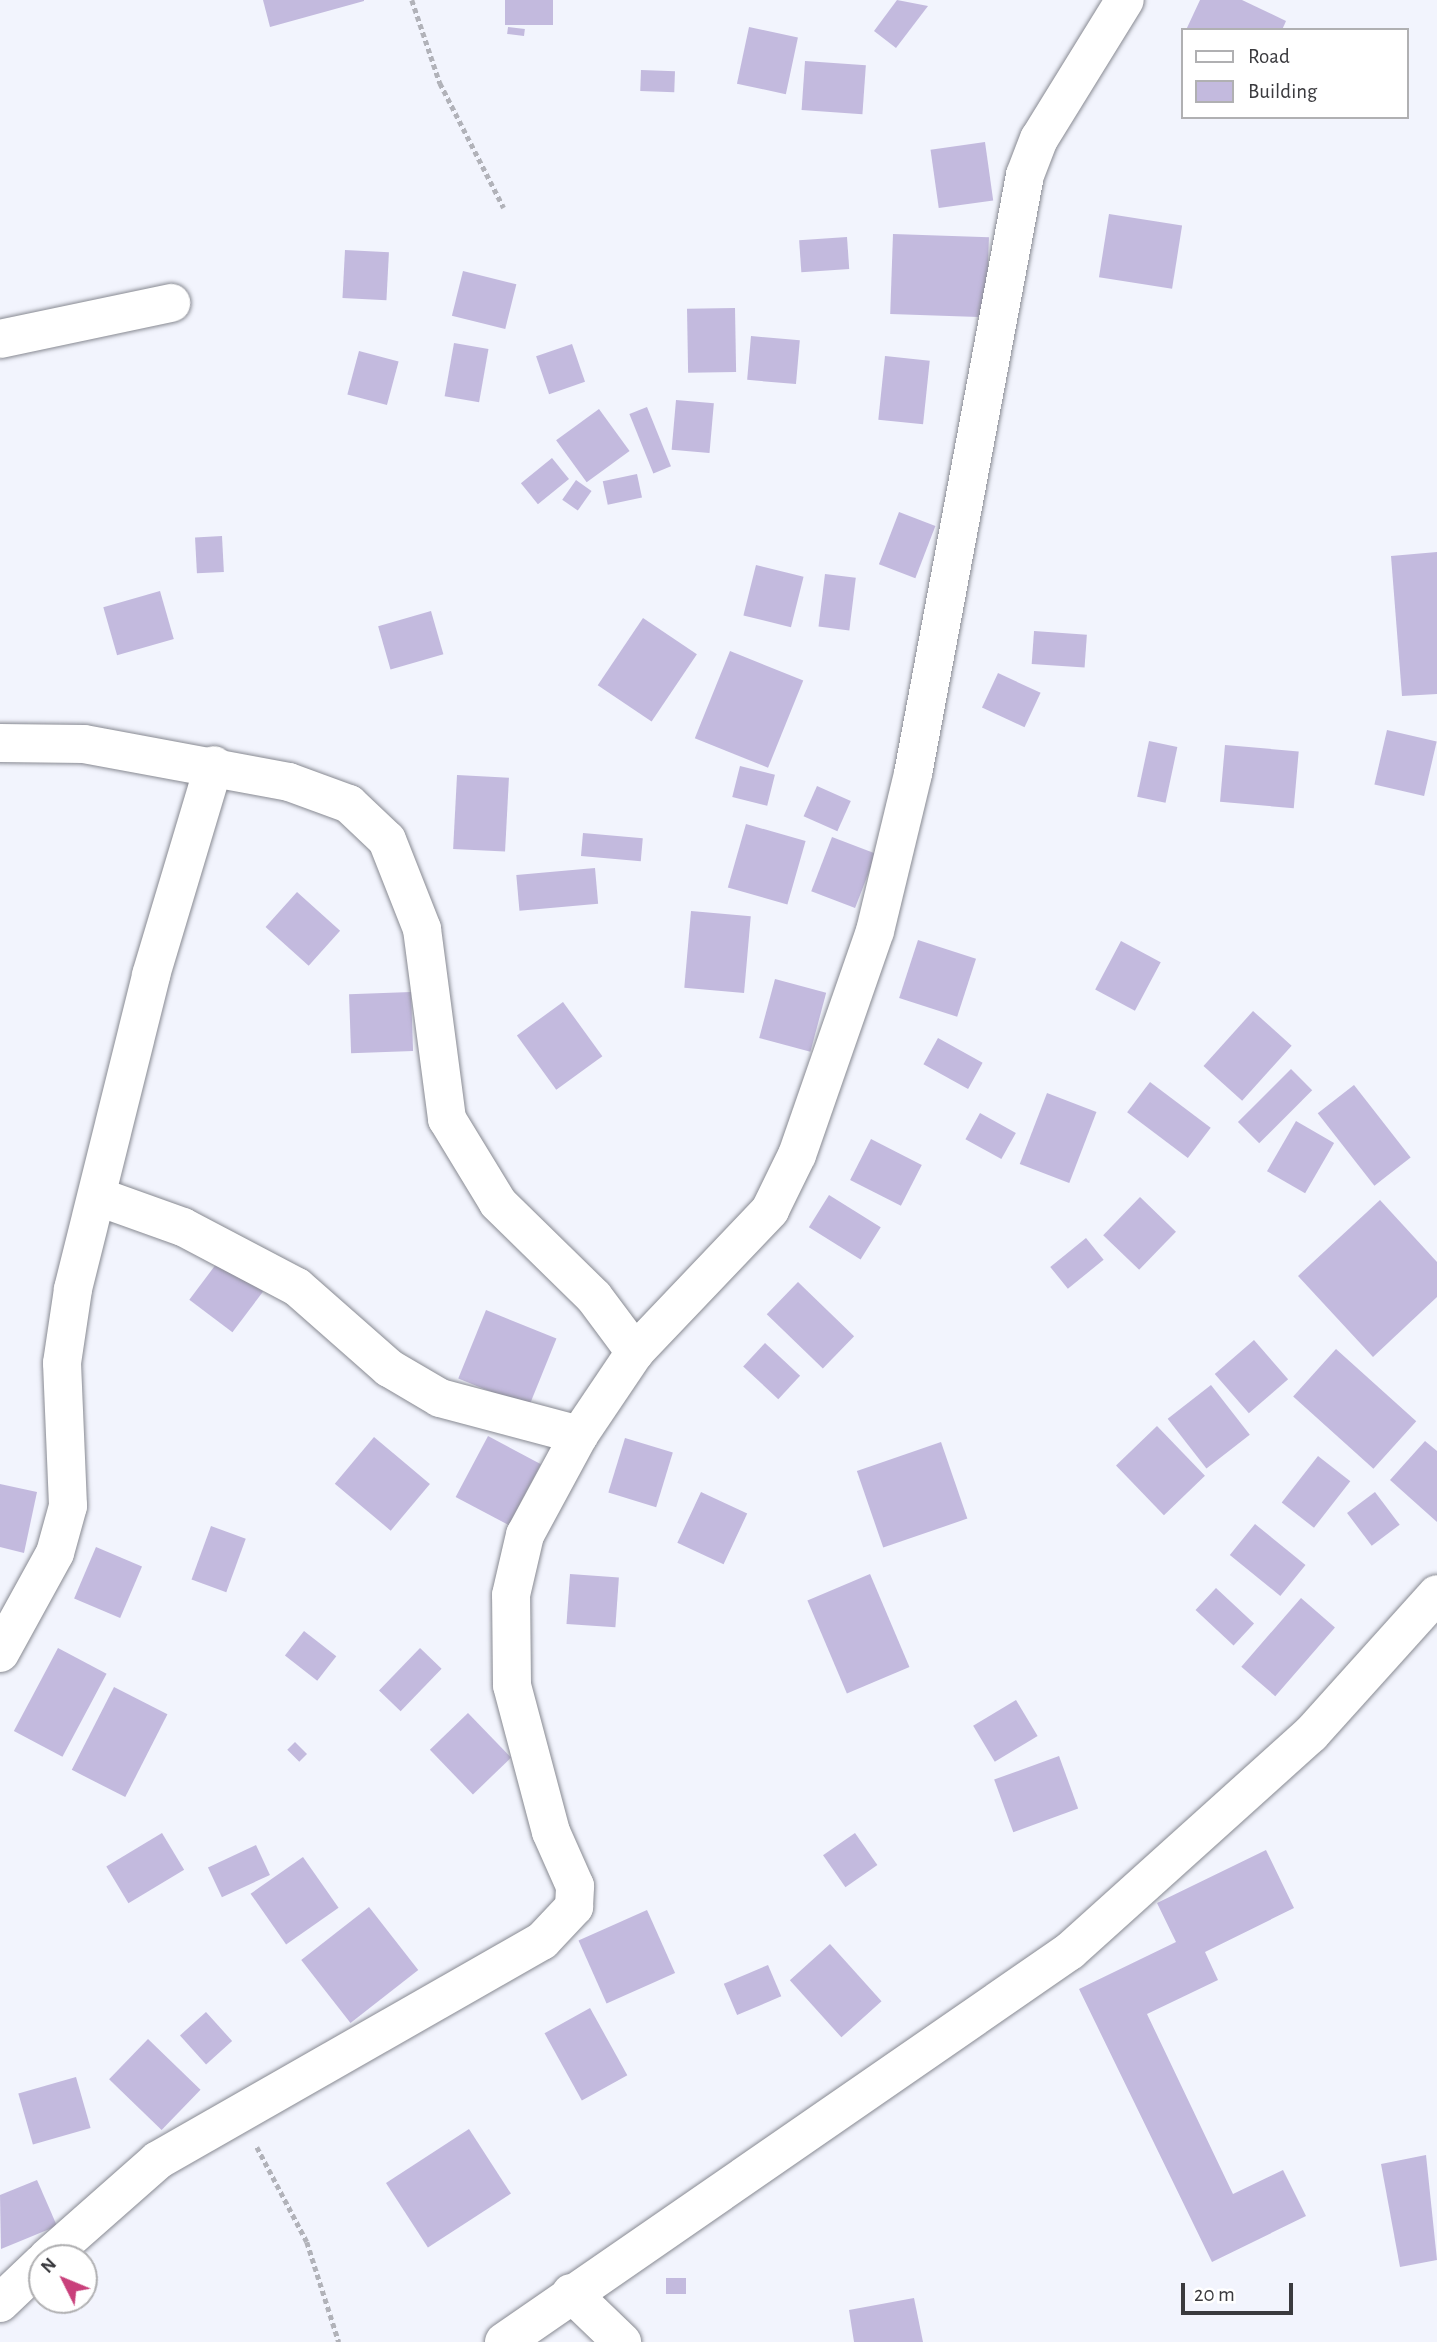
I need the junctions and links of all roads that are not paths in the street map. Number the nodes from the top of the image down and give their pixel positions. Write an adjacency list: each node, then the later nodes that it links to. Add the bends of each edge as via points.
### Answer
1 (1125, 0): 7 (street, via 1039,139 1025,175 913,774 875,931 832,1064 770,1210)
2 (172, 303): 3 (street)
3 (0, 339)
4 (0, 743): 5 (street, via 84,744)
5 (214, 765): 6 (street, via 151,975); 7 (street, via 349,804 387,840 422,929 447,1119 498,1203 594,1297)
6 (99, 1196): 8 (street, via 183,1227 297,1287 389,1368 440,1398); 10 (street, via 72,1289 62,1363 68,1506 55,1553)
7 (635, 1352): 8 (street)
8 (579, 1435): 12 (street, via 525,1535 509,1626 519,1721 551,1832 575,1886 574,1907 542,1941 158,2160)
9 (1437, 1594): 14 (street, via 1311,1734 1070,1951)
10 (14, 1606): 11 (street)
11 (0, 1653)
12 (63, 2244)
13 (28, 2276): 15 (street)
14 (571, 2293): 16 (street); 17 (street)
15 (0, 2303)
16 (503, 2342)
17 (622, 2342)

